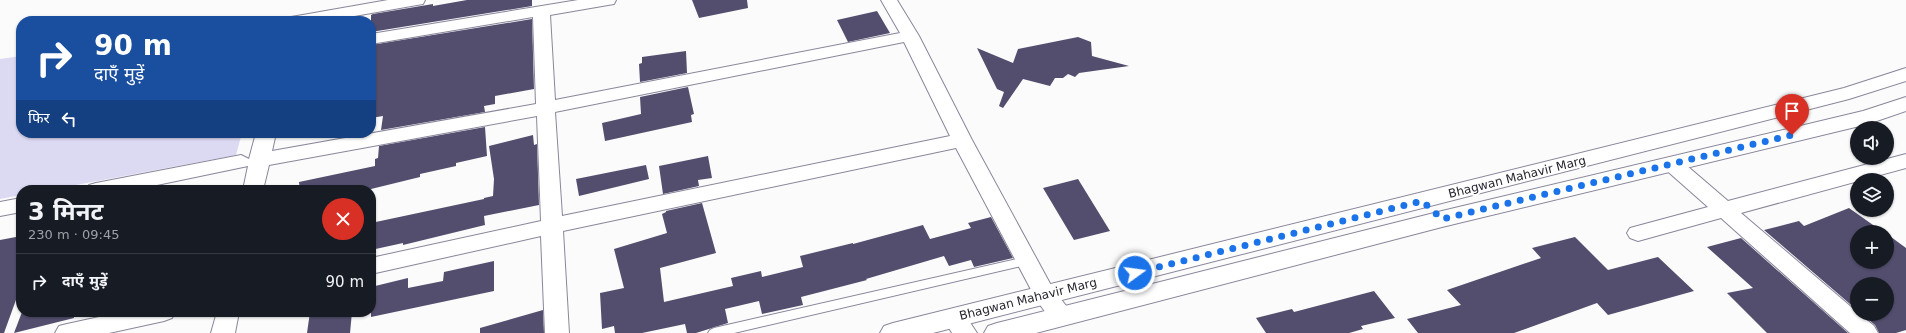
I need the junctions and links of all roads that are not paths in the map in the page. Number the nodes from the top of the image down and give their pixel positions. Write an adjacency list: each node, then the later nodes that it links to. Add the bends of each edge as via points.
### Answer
1 (417, 0): 5 (street)
2 (608, 0): 4 (street)
3 (889, 0): 6 (street)
4 (541, 11): 7 (street); 10 (street)
5 (326, 16)
6 (910, 36): 10 (street); 12 (street)
7 (376, 38)
8 (1906, 74): 16 (street, Bhagwan Mahavir Marg, via 1849,93)
9 (1906, 104): 15 (street, Bhagwan Mahavir Marg, via 1868,117)
10 (545, 108): 13 (street); 25 (street)
11 (263, 138): 13 (street)
12 (962, 140): 25 (street); 27 (street)
13 (250, 161): 17 (street); 18 (street)
14 (1906, 161): 23 (street)
15 (1672, 164): 19 (street, Bhagwan Mahavir Marg); 23 (street)
16 (1548, 170): 19 (street); 20 (street, Bhagwan Mahavir Marg)
17 (123, 185)
18 (252, 185)
19 (1573, 188): 24 (street, Bhagwan Mahavir Marg)
20 (1422, 201): 24 (street); 29 (street, Bhagwan Mahavir Marg)
21 (16, 206): 22 (street)
22 (0, 209)
23 (1724, 209): 26 (street); 40 (street)
24 (1442, 219): 30 (street, Bhagwan Mahavir Marg)
25 (552, 226): 28 (street); 36 (street)
26 (1638, 233)
27 (1026, 261): 29 (street); 37 (lane)
28 (376, 265)
29 (1045, 295): 30 (street); 33 (street, Bhagwan Mahavir Marg)
30 (1062, 316): 39 (street, Bhagwan Mahavir Marg)
31 (141, 317): 34 (street)
32 (227, 317): 35 (street)
33 (960, 325): 38 (street, Bhagwan Mahavir Marg)
34 (67, 333)
35 (223, 333)
36 (557, 333)
37 (714, 333)
38 (893, 333)
39 (996, 333)
40 (1866, 333)

